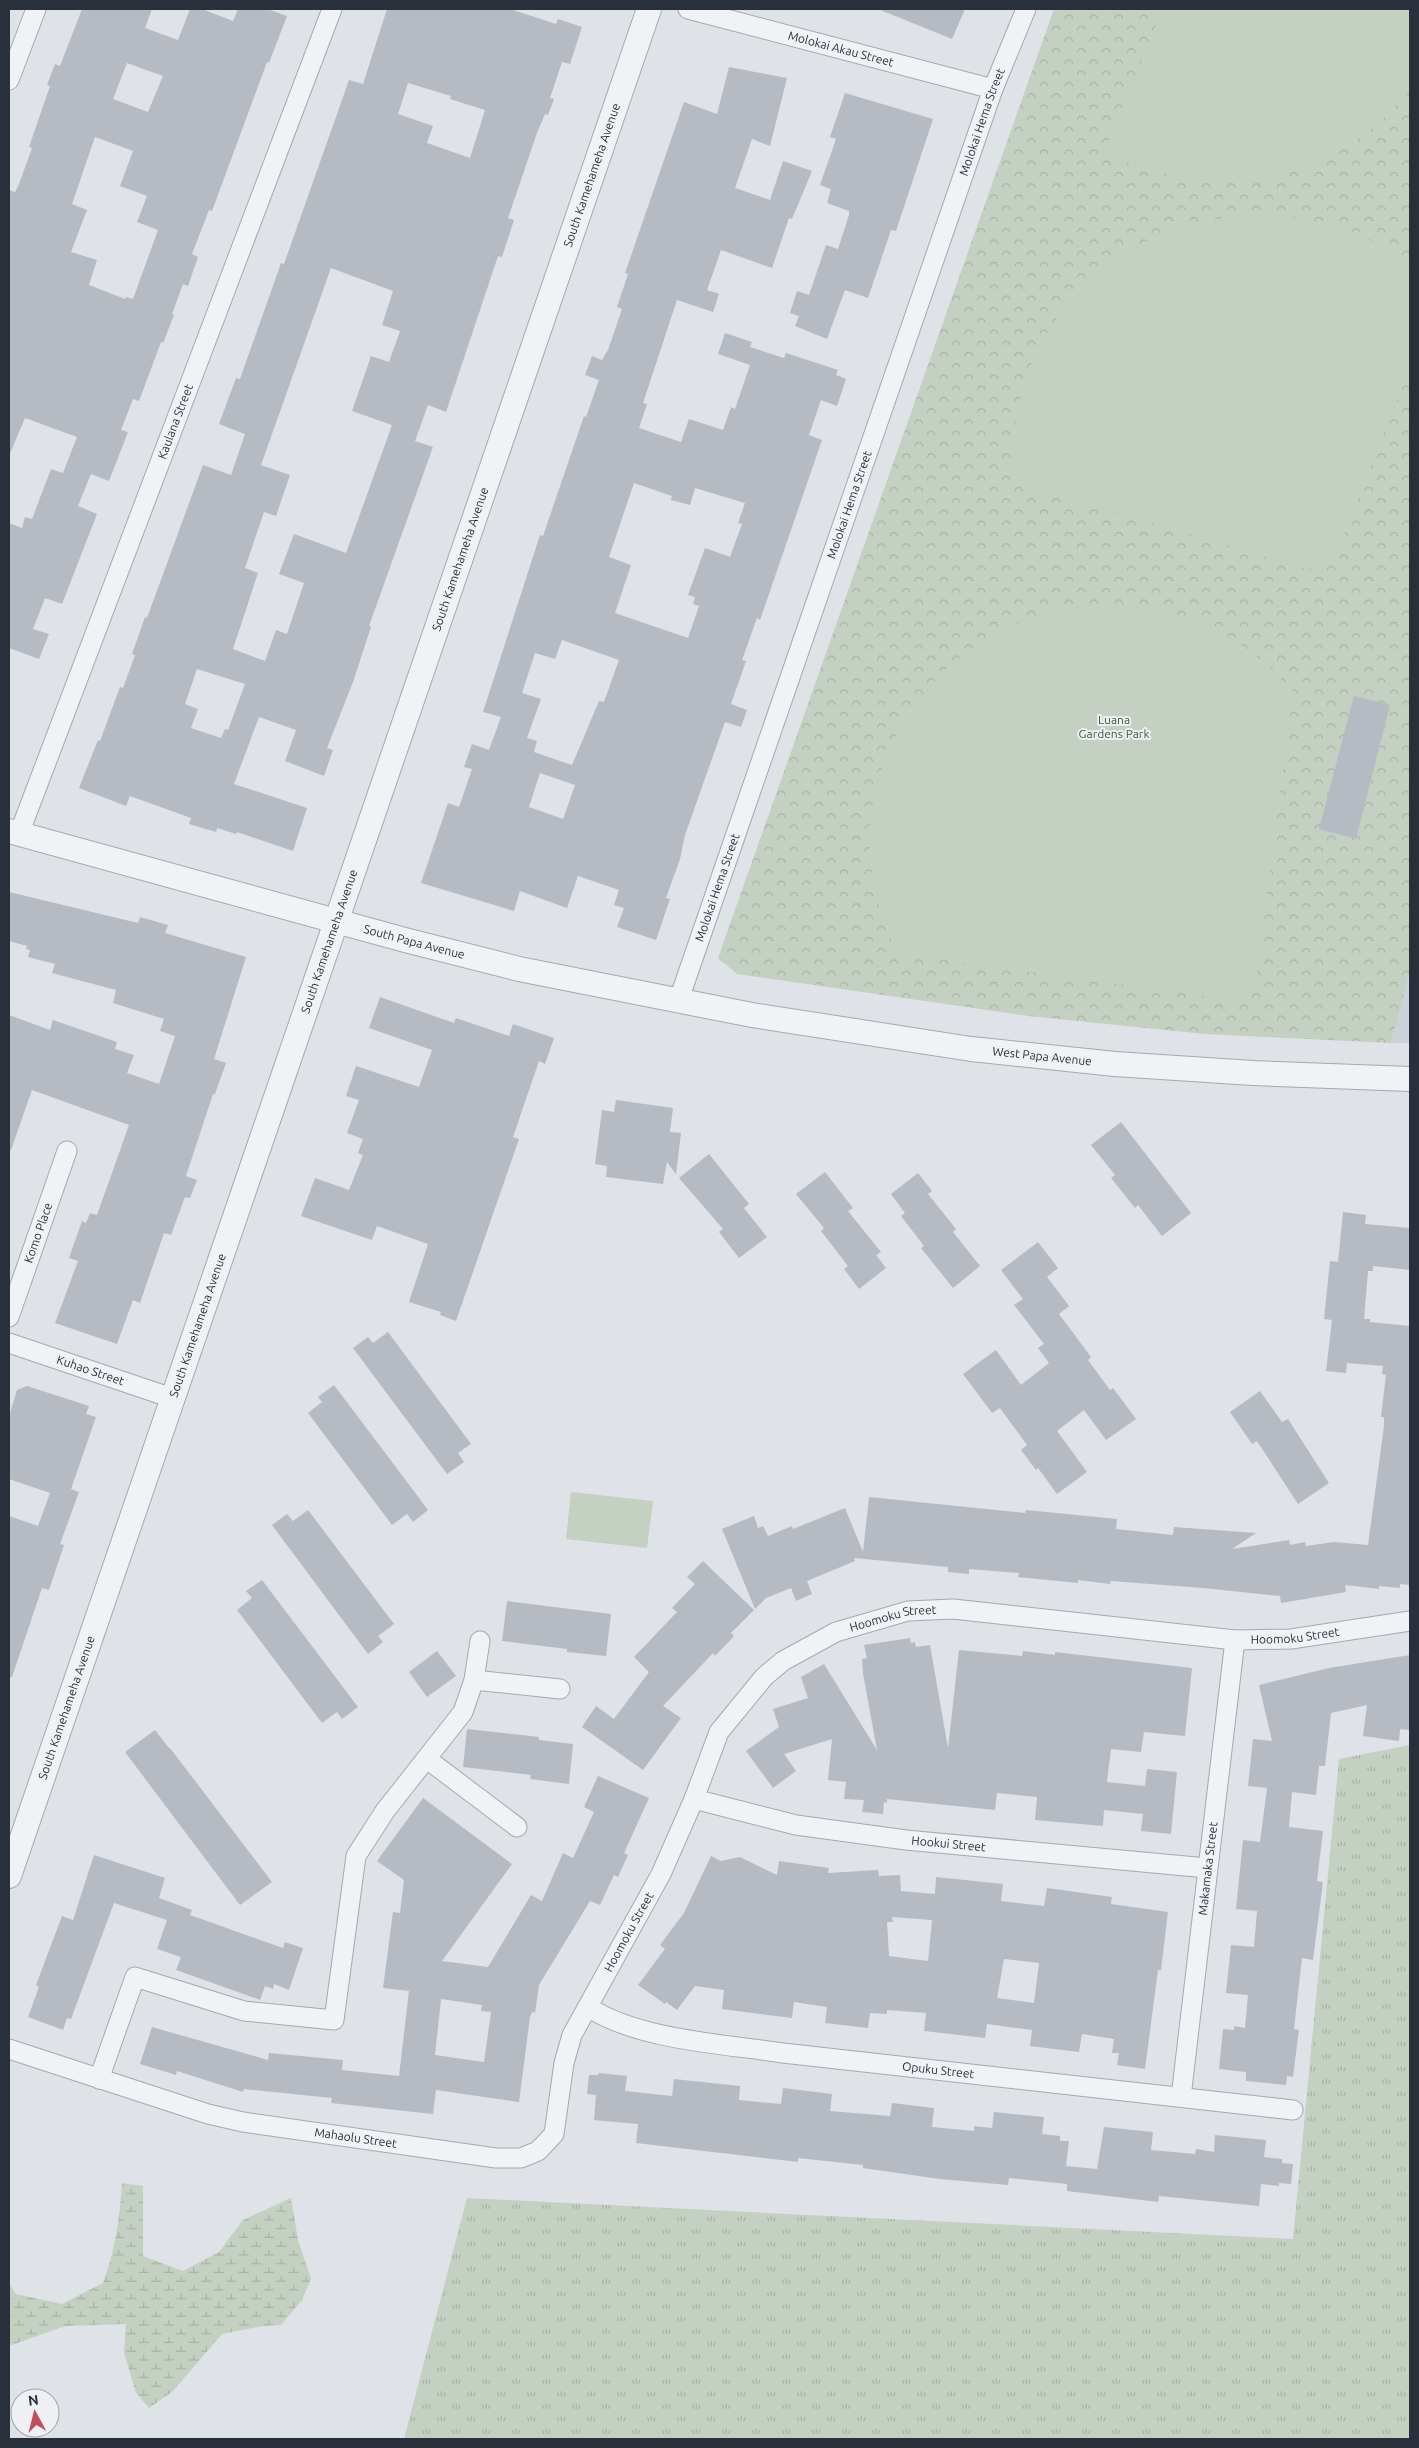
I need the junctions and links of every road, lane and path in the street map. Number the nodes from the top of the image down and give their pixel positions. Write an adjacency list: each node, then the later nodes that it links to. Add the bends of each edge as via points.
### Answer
1 (36, 9): 6 (street)
2 (332, 9): 8 (street, Kaulana Street)
3 (649, 9): 9 (street, South Kamehameha Avenue)
4 (688, 9): 7 (street, Molokai Akau Street)
5 (1026, 9): 7 (street, Molokai Hema Street)
6 (9, 80)
7 (993, 89): 10 (street, Molokai Hema Street)
8 (14, 832): 9 (street, South Papa Avenue)
9 (338, 920): 10 (street, South Papa Avenue, via 519,969); 15 (street, South Kamehameha Avenue)
10 (678, 1002): 11 (street, West Papa Avenue, via 859,1034 970,1049 1243,1073)
11 (1410, 1079)
12 (67, 1151): 13 (street, Komo Place)
13 (9, 1316)
14 (9, 1343): 15 (street, Kuhao Street)
15 (172, 1398): 24 (street, South Kamehameha Avenue)
16 (1410, 1621): 18 (street, Hoomoku Street, via 1291,1639)
17 (480, 1640): 19 (street)
18 (1235, 1640): 22 (street, Hoomoku Street, via 953,1609 908,1611 836,1632 783,1661 764,1676 719,1732); 25 (street, Makamaka Street)
19 (474, 1680): 20 (street); 21 (street, via 463,1712)
20 (560, 1689)
21 (427, 1759): 23 (street); 29 (street, via 385,1812 356,1856 334,2020 244,2011 135,1977)
22 (694, 1799): 25 (street, Hookui Street, via 824,1829 906,1840); 27 (street, Hoomoku Street, via 661,1874)
23 (517, 1827)
24 (15, 1842): 26 (street, South Kamehameha Avenue)
25 (1207, 1868): 30 (street, Makamaka Street)
26 (9, 1876)
27 (588, 2007): 29 (street, Mahaolu Street, via 572,2035 564,2063 554,2134 538,2151 521,2158 496,2158 243,2122); 30 (street, Opuku Street, via 602,2017 662,2035 793,2054)
28 (16, 2052): 29 (street, Mahaolu Street)
29 (99, 2079)
30 (1181, 2097): 31 (street, Opuku Street)
31 (1293, 2110)

